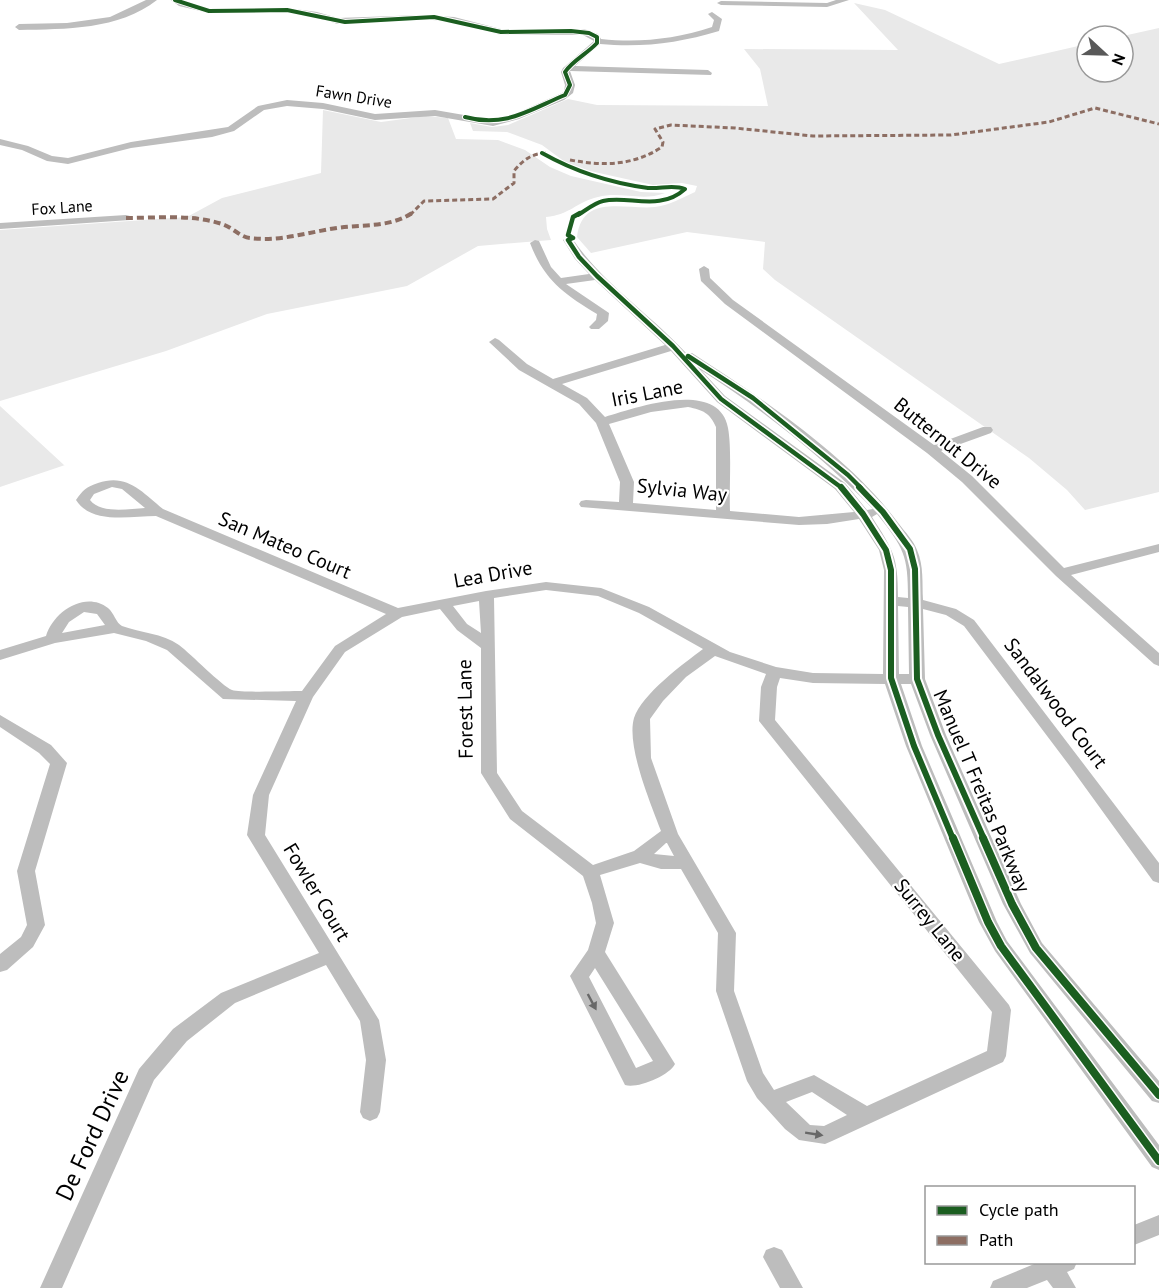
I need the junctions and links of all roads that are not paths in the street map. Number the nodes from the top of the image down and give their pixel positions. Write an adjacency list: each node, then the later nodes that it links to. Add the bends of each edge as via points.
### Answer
1 (153, 0): 6 (street, via 112,19 67,26)
2 (175, 0): 7 (street, via 209,11 287,10 345,22 446,18 501,32 584,32)
3 (845, 0): 4 (street, via 827,5)
4 (721, 3)
5 (712, 14): 7 (street, via 718,19 716,29 669,42 652,45)
6 (19, 27)
7 (598, 41): 8 (street)
8 (567, 68): 9 (street); 10 (street, Fawn Drive, via 570,85 565,95 493,123 435,112 375,117 323,105 287,103 261,108 231,129 212,134 124,146 69,160 50,159)
9 (708, 73)
10 (0, 142)
11 (126, 218): 12 (street, Fox Lane)
12 (0, 226)
13 (568, 240): 16 (street, Manuel T Freitas Parkway)
14 (535, 243): 17 (street, via 547,272)
15 (704, 269): 24 (street, Butternut Drive, via 705,279 729,302)
16 (597, 276): 17 (street); 20 (street, Manuel T Freitas Parkway)
17 (557, 282): 18 (street, via 603,314)
18 (595, 327)
19 (495, 342): 21 (street, Sylvia Way, via 523,367)
20 (673, 346): 21 (street, Iris Lane); 28 (street, Manuel T Freitas Parkway, via 753,398 848,475); 30 (street, Manuel T Freitas Parkway, via 721,399 826,474)
21 (554, 383): 22 (street, Sylvia Way, via 583,401)
22 (602, 422): 26 (street, Sylvia Way, via 627,482); 29 (street, Iris Lane, via 686,403 711,408 721,418)
23 (987, 430): 24 (street)
24 (932, 450): 32 (street, Butternut Drive, via 967,479)
25 (586, 504): 26 (street)
26 (626, 507): 29 (street, Sylvia Way)
27 (158, 512): 27 (street, San Mateo Court, via 119,484 95,487 83,500 87,509 101,512); 37 (street, San Mateo Court)
28 (883, 512): 30 (street, Sylvia Way); 35 (street, Manuel T Freitas Parkway, via 914,558)
29 (723, 514): 30 (street, Sylvia Way, via 812,521)
30 (863, 514): 34 (street, Manuel T Freitas Parkway, via 890,559)
31 (1159, 548): 32 (street)
32 (1061, 573): 45 (street, Butternut Drive)
33 (486, 595): 36 (street, Lea Drive); 38 (street, Forest Lane); 43 (street, Lea Drive, via 546,586 601,592 644,610)
34 (891, 601): 35 (street, Sandalwood Court); 47 (street, Manuel T Freitas Parkway)
35 (915, 603): 48 (street, Manuel T Freitas Parkway); 55 (street, Sandalwood Court, via 951,610 969,623)
36 (444, 604): 37 (street, Lea Drive); 39 (street, Forest Lane)
37 (397, 613): 49 (street, Lea Drive, via 340,649)
38 (487, 624): 39 (street); 42 (street, Forest Lane)
39 (462, 627): 42 (street, Forest Lane)
40 (114, 628): 41 (street); 41 (street, via 100,609 86,607 70,611 55,628); 49 (street, via 172,647 228,695)
41 (53, 639): 44 (street)
42 (487, 645): 54 (street, Forest Lane, via 489,773 516,815)
43 (714, 649): 46 (street, Lea Drive); 51 (street, Surrey Lane, via 681,673 642,719 643,758)
44 (0, 655)
45 (1159, 661)
46 (774, 672): 47 (street, Lea Drive, via 813,678); 62 (street, Surrey Lane, via 767,721 1002,1010 996,1056)
47 (891, 678): 48 (street, Lea Drive); 63 (street, Manuel T Freitas Parkway, via 914,746 1001,946)
48 (917, 679): 59 (street, Manuel T Freitas Parkway, via 1023,926 1074,996)
49 (306, 696): 57 (street, Fowler Court, via 261,795 256,835)
50 (0, 720): 58 (street, via 45,749 59,763 26,871 36,925 27,942)
51 (670, 834): 52 (street); 53 (street, Surrey Lane)
52 (640, 856): 53 (street, via 661,863); 54 (street)
53 (685, 862): 60 (street, Surrey Lane, via 727,933 725,991 754,1075)
54 (590, 872): 56 (street, via 605,923)
55 (1159, 876)
56 (596, 953): 56 (street, one-way to 56, via 579,976 633,1079 665,1064)
57 (330, 956): 61 (street, Fowler Court, via 369,1020 376,1060); 68 (street, De Ford Drive, via 228,998 180,1035 146,1075)
58 (0, 965)
59 (1159, 1095)
60 (772, 1099): 62 (street, via 814,1083); 62 (street, Surrey Lane, one-way to 62, via 806,1134 825,1135)
61 (370, 1112)
62 (865, 1116)
63 (1159, 1161)
64 (1159, 1225): 65 (street)
65 (1135, 1235)
66 (774, 1257): 69 (street)
67 (1059, 1265): 70 (street); 71 (street)
68 (51, 1288)
69 (792, 1288)
70 (1001, 1288)
71 (1065, 1288)

